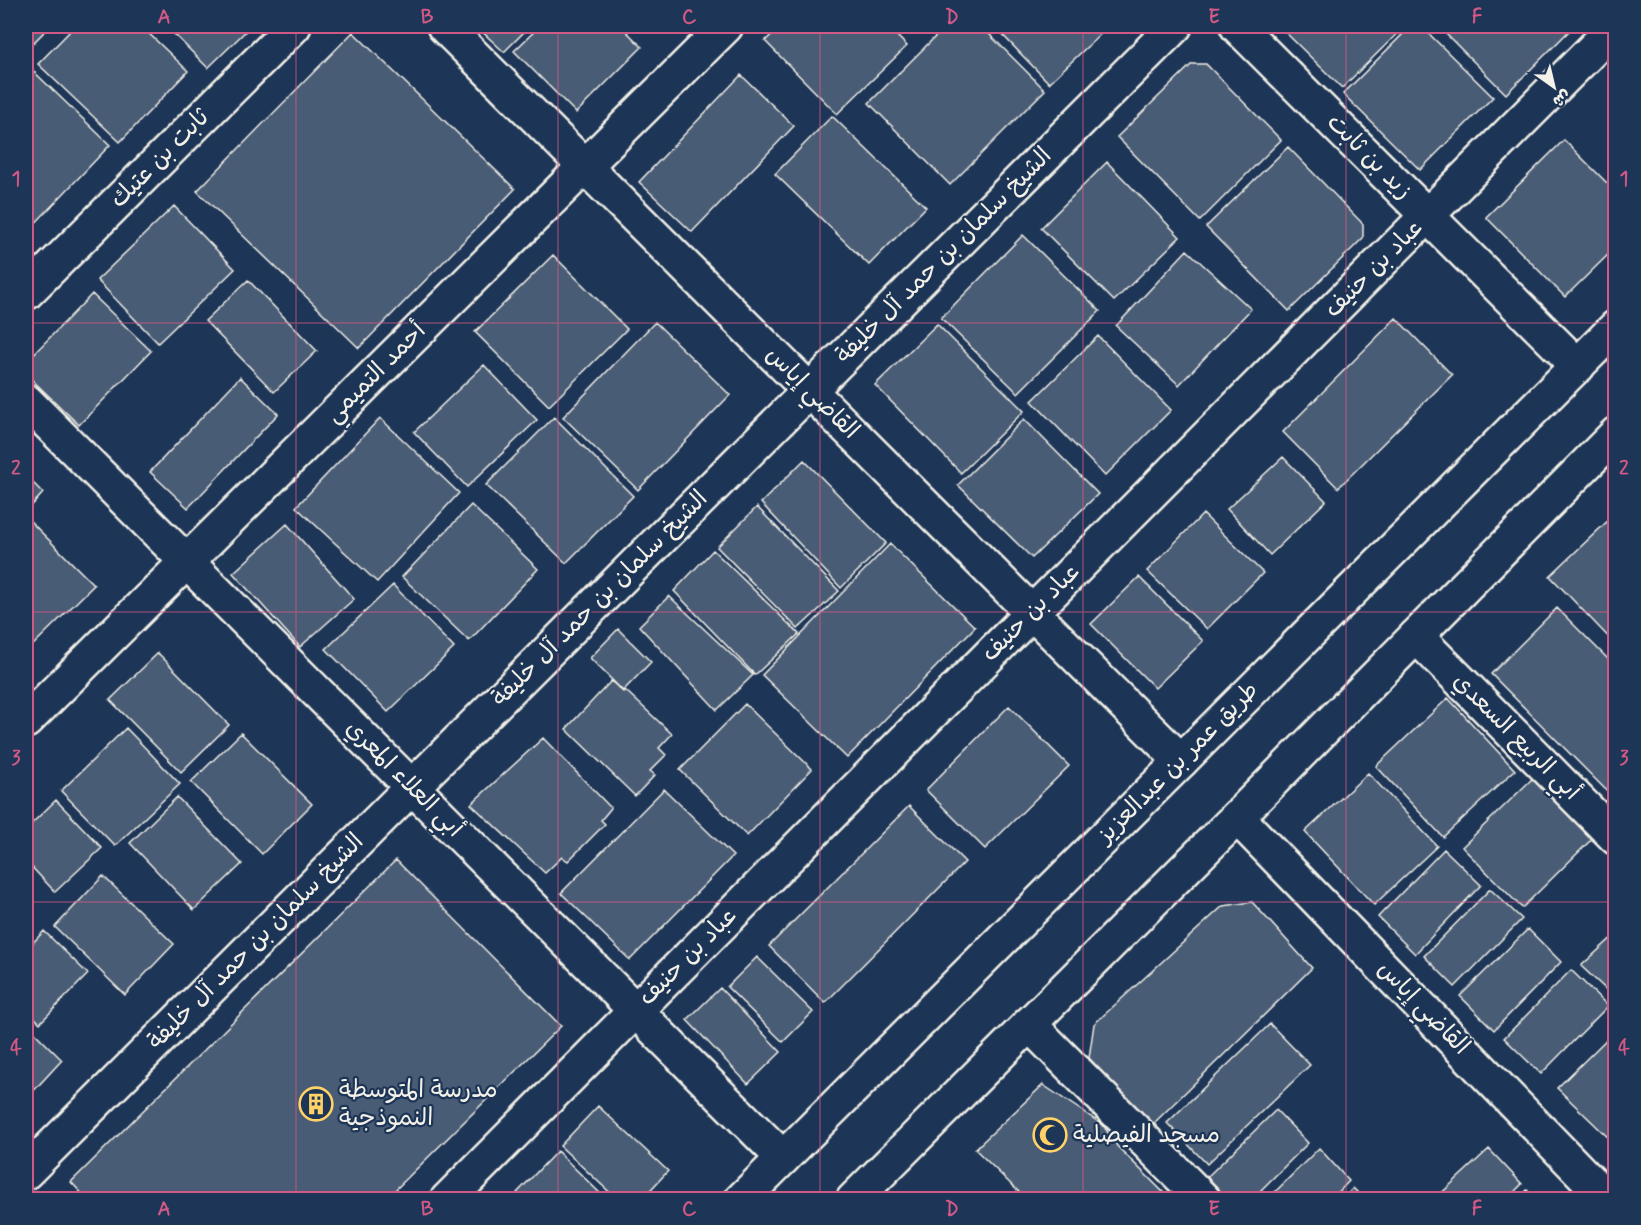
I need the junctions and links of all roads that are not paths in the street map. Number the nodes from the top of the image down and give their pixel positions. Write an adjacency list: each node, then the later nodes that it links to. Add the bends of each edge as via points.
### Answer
1 (294, 26): 9 (street, ثابت بن عتيك)
2 (444, 26): 7 (street, القاضي إياس)
3 (726, 26): 7 (street, أحمد التميمي)
4 (1175, 26): 12 (street, الشيخ سلمان بن حمد آل خليفة)
5 (1237, 26): 8 (street, زيد بن ثابت)
6 (1616, 26): 8 (street, عباد بن حنيف)
7 (584, 166): 12 (street, القاضي إياس); 15 (street, أحمد التميمي)
8 (1427, 215): 11 (street, زيد بن ثابت); 16 (street, عباد بن حنيف)
9 (26, 293)
10 (1616, 327): 11 (street, طريق عمر بن عبدالعزيز)
11 (1578, 366): 19 (street, طريق عمر بن عبدالعزيز)
12 (809, 390): 16 (street, القاضي إياس); 20 (street, الشيخ سلمان بن حمد آل خليفة)
13 (26, 401): 15 (street, أبي العلاء المعري)
14 (1616, 434): 17 (street)
15 (186, 561): 18 (street, أحمد التميمي); 20 (street, أبي العلاء المعري)
16 (1032, 612): 19 (street, القاضي إياس); 23 (street, عباد بن حنيف)
17 (1416, 636): 21 (street); 22 (street, أبي الربيع السعدي)
18 (26, 721)
19 (1181, 761): 25 (street, طريق عمر بن عبدالعزيز)
20 (412, 787): 23 (street, أبي العلاء المعري); 26 (street, الشيخ سلمان بن حمد آل خليفة)
21 (1237, 816): 24 (street); 31 (street, القاضي إياس)
22 (1616, 838)
23 (635, 1010): 25 (street, أبي العلاء المعري); 27 (street, عباد بن حنيف)
24 (1029, 1024): 29 (street); 30 (street)
25 (783, 1158): 28 (street, طريق عمر بن عبدالعزيز)
26 (26, 1172)
27 (447, 1200)
28 (741, 1200)
29 (853, 1200)
30 (1204, 1200)
31 (1608, 1200)

